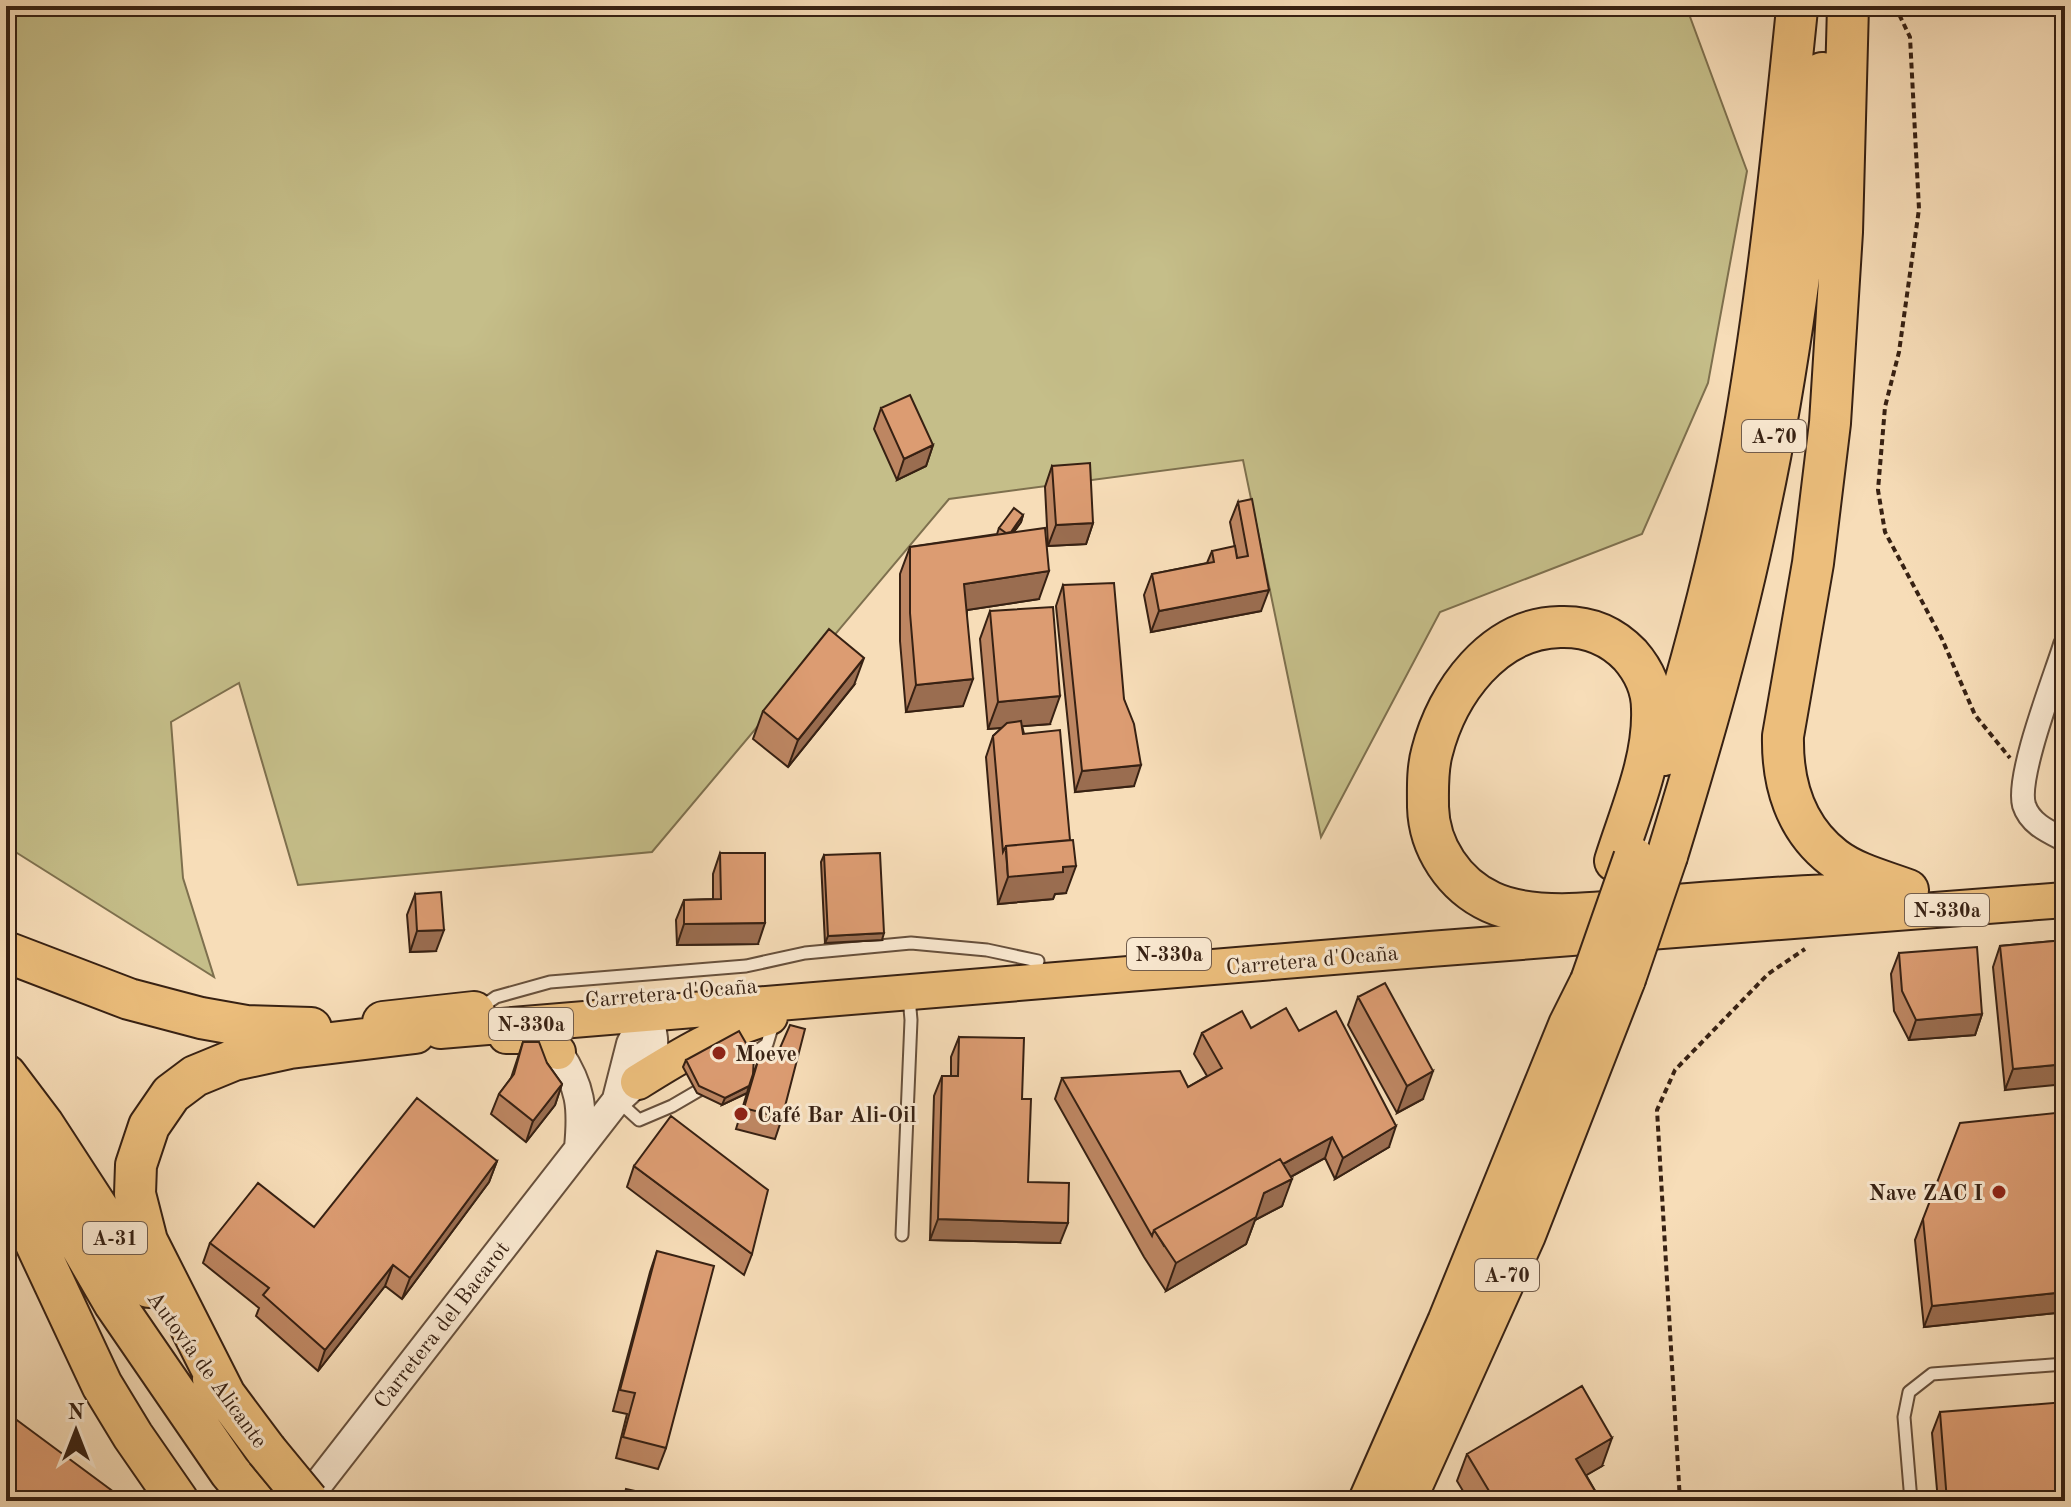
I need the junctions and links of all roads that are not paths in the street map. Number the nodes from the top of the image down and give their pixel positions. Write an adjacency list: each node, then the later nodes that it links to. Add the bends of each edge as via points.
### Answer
1 (1848, 6): 7 (highway, via 1830,423 1783,757 1794,809 1811,838 1861,873)
2 (1813, 7): 5 (highway, A-70, via 1809,208 1770,455 1724,662)
3 (2065, 645): 4 (street, via 2024,775 2024,805 2037,825)
4 (2065, 840)
5 (1639, 858): 8 (highway, via 1652,708 1640,666 1621,646 1575,626 1546,627 1518,636 1462,683 1431,754 1428,819 1434,843 1469,888 1491,902 1544,915); 13 (highway, A-70, bridge); 13 (highway)
6 (2065, 878): 7 (main road, Carretera d'Ocaña / N-330a)
7 (1908, 890): 8 (main road, Carretera d'Ocaña / N-330a)
8 (1863, 894): 11 (main road, Carretera d'Ocaña / N-330a, via 1538,928)
9 (2065, 900): 14 (main road, Carretera d'Ocaña / N-330a)
10 (6, 952): 15 (highway, via 129,999 246,1026 344,1027)
11 (1038, 961): 12 (main road, Carretera d'Ocaña / N-330a); 15 (lane, via 911,943 805,953 746,966 550,982 496,997)
12 (1001, 965): 15 (main road, Carretera d'Ocaña / N-330a); 16 (main road, via 931,981 660,1003)
13 (1596, 981): 19 (highway, A-70); 19 (highway)
14 (908, 992): 16 (main road, Carretera d'Ocaña / N-330a); 17 (main road); 28 (lane)
15 (486, 1011): 16 (main road, via 632,1006)
16 (646, 1014): 18 (main road, Carretera d'Ocaña / N-330a); 24 (street, Carretera del Bacarot, via 654,1046 646,1070)
17 (775, 1015): 21 (lane, via 767,1044); 24 (main road, via 704,1042)
18 (415, 1033): 20 (main road, via 444,1042 527,1036); 30 (highway, via 234,1060 195,1076 171,1094 149,1126 136,1165 135,1194 147,1241)
19 (1584, 1035): 31 (highway, A-70); 36 (highway, A-70, via 1525,1235); 37 (highway, via 1573,1158)
20 (558, 1052): 24 (street); 26 (street, via 580,1099)
21 (733, 1068)
22 (6, 1075): 30 (highway, Autovía de Alicante / A-31)
23 (721, 1076): 24 (lane, via 639,1120)
24 (628, 1091): 26 (street, Carretera del Bacarot)
25 (6, 1129): 32 (highway, Autovía de Alicante / A-31, via 114,1303)
26 (579, 1148): 34 (street, Carretera del Bacarot)
27 (6, 1180): 33 (highway, via 102,1385)
28 (902, 1235)
29 (2065, 1364): 38 (lane, via 1932,1374 1909,1392 1904,1417)
30 (227, 1399): 34 (highway, Autovía de Alicante / A-31, bridge)
31 (1376, 1483): 35 (highway)
32 (242, 1487)
33 (178, 1501)
34 (306, 1501)
35 (1356, 1501)
36 (1405, 1501)
37 (1423, 1501)
38 (1911, 1501)

